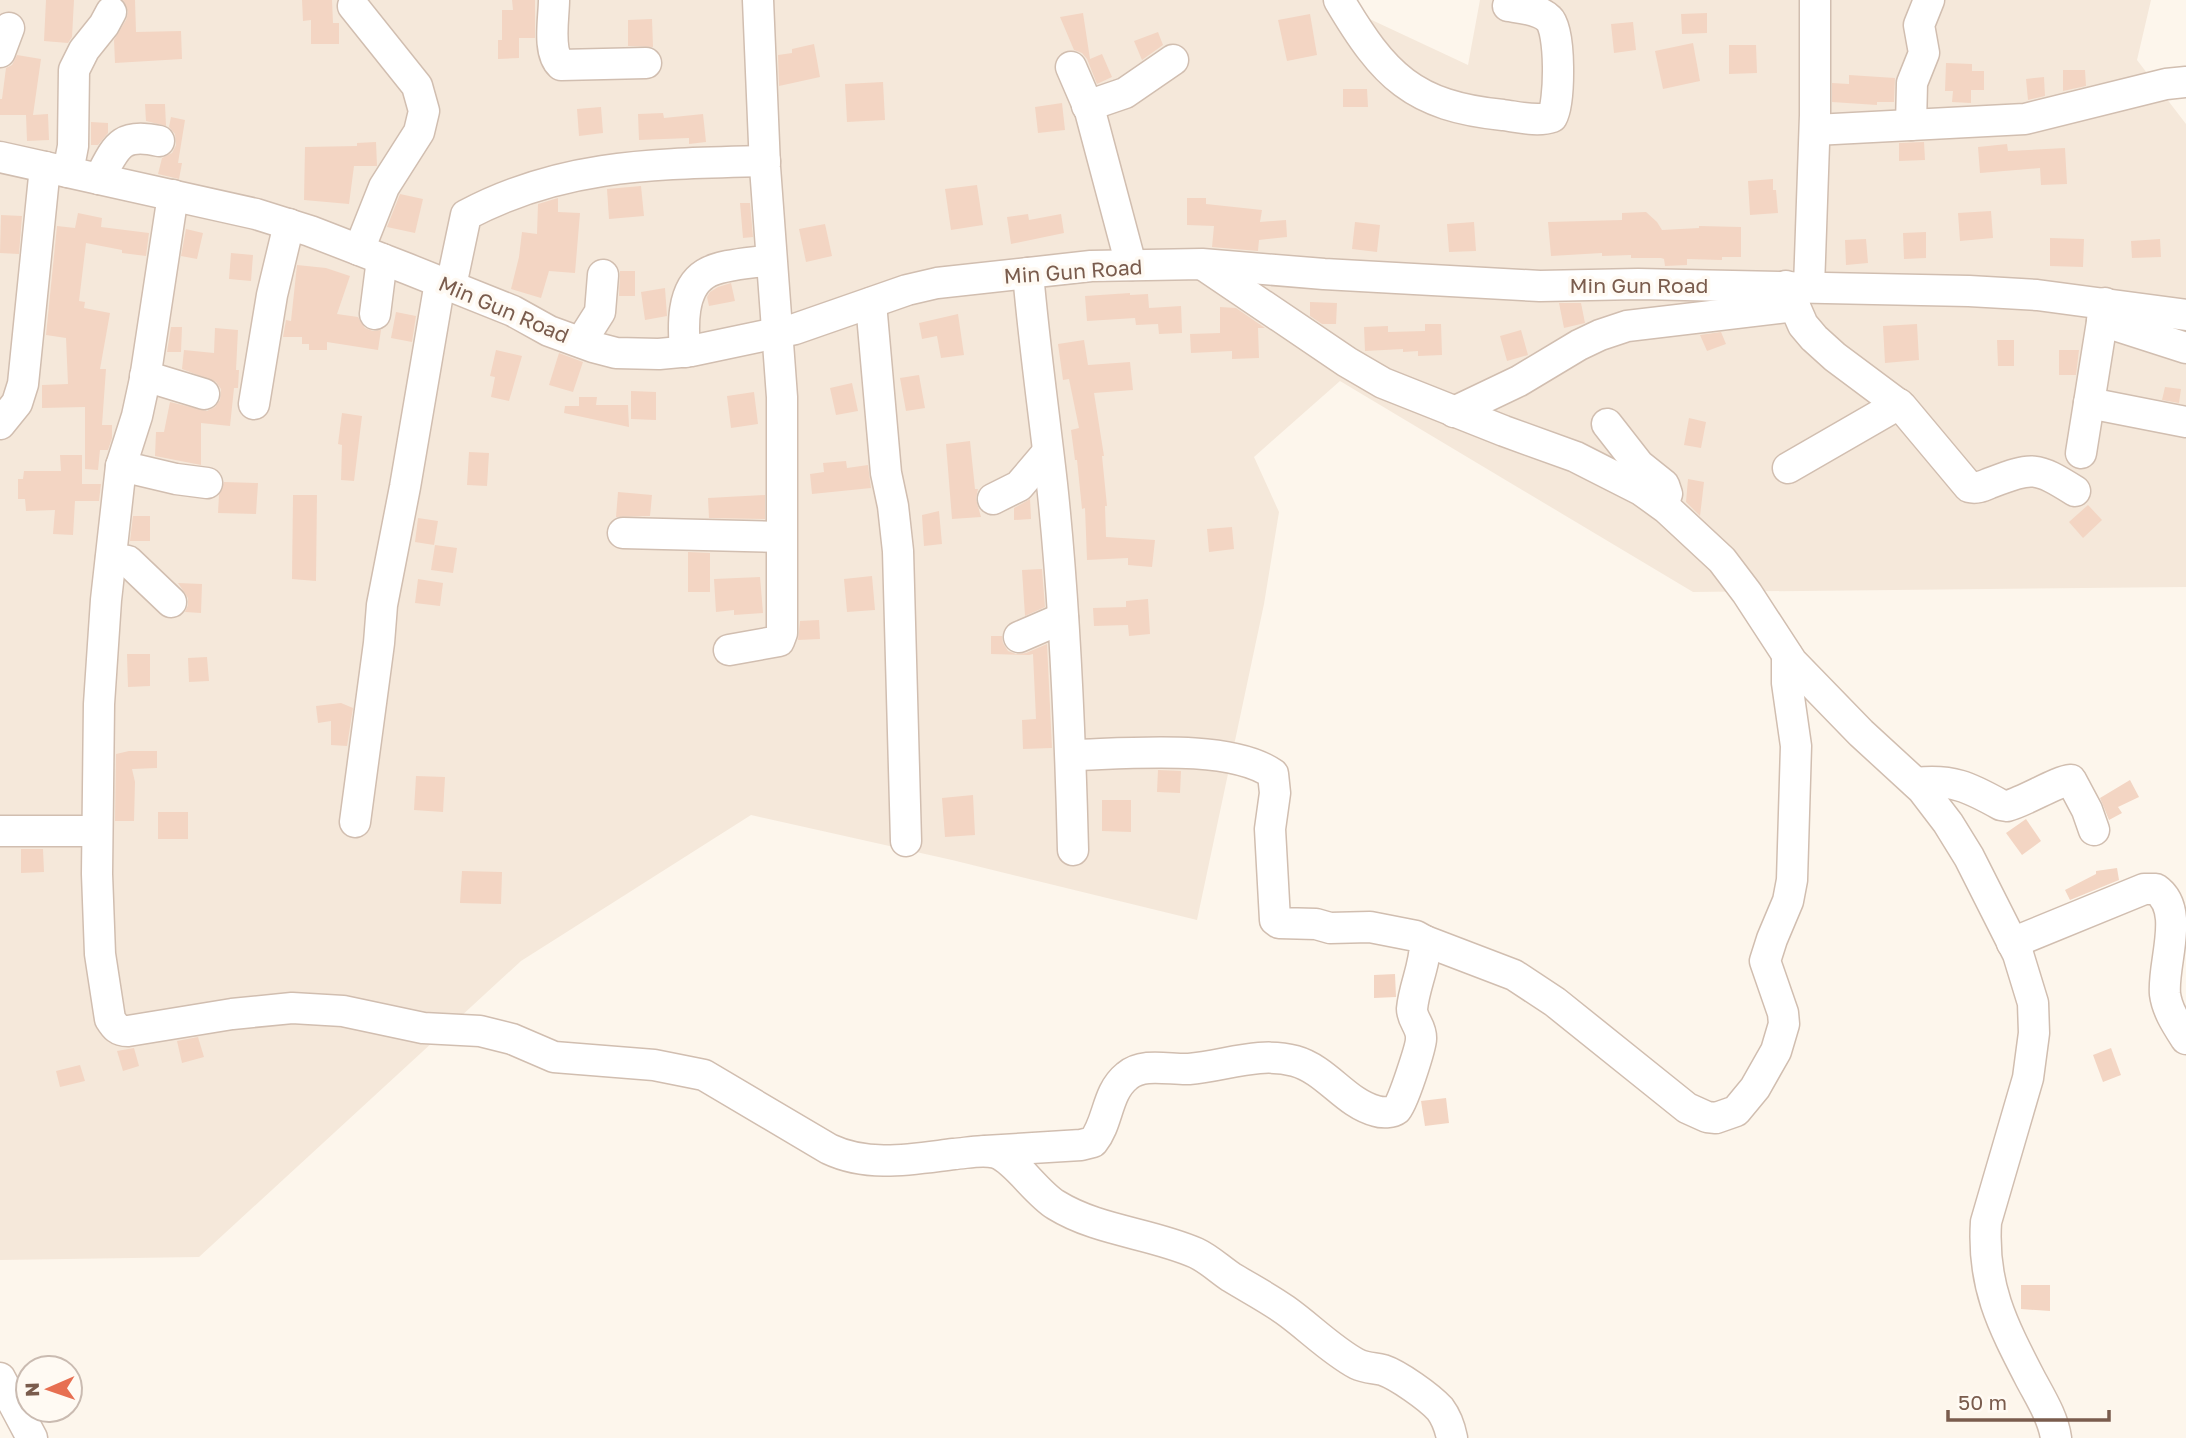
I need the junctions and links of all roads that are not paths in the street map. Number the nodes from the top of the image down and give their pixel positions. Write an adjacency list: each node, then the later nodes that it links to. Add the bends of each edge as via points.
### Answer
1 (554, 0): 10 (street, via 558,62)
2 (758, 0): 18 (street)
3 (1339, 0): 7 (street, via 1385,66 1422,95 1469,111 1552,117 1557,57 1554,25 1540,13)
4 (1815, 0): 15 (street)
5 (1929, 0): 14 (street, via 1919,24 1924,53 1912,83)
6 (352, 6): 23 (street, via 417,86 424,111 418,132 384,187)
7 (1508, 6)
8 (111, 12): 19 (street, via 74,70 73,146)
9 (1172, 60): 13 (street, via 1125,93)
10 (646, 63)
11 (1071, 67): 13 (street)
12 (2186, 82): 14 (street, via 2039,117)
13 (1087, 106): 26 (street)
14 (1911, 125): 15 (street)
15 (1815, 130): 30 (street)
16 (159, 141): 20 (street, via 125,140)
17 (0, 157): 19 (street, Min Gun Road)
18 (765, 161): 24 (street); 29 (street, via 608,169 533,187 467,215)
19 (56, 170): 20 (street, Min Gun Road); 46 (street, via 23,384 17,403)
20 (99, 179): 21 (street, Min Gun Road)
21 (173, 195): 22 (street, Min Gun Road); 39 (street)
22 (289, 224): 23 (street, Min Gun Road); 42 (street)
23 (371, 254): 29 (street, Min Gun Road); 33 (street)
24 (771, 260): 35 (street); 38 (street, via 706,273 695,285 684,314)
25 (1202, 264): 26 (street, Min Gun Road); 30 (street, Min Gun Road, via 1540,286 1638,284); 44 (street, via 1383,383)
26 (1131, 265): 27 (street, Min Gun Road)
27 (1028, 273): 31 (street, Min Gun Road, via 937,283); 48 (street)
28 (603, 275): 36 (street, via 600,312)
29 (446, 284): 36 (street, Min Gun Road); 66 (street, via 382,605)
30 (1797, 293): 32 (street, Min Gun Road, via 2037,295); 43 (street, via 1803,325 1814,338); 44 (street, via 1627,326 1579,345)
31 (871, 303): 35 (street, Min Gun Road); 70 (street, via 898,551)
32 (2104, 312): 34 (street, Min Gun Road); 37 (street); 41 (street)
33 (375, 314)
34 (2186, 315)
35 (779, 332): 38 (street, Min Gun Road); 57 (street)
36 (580, 342): 38 (street, Min Gun Road, via 616,353)
37 (2186, 348)
38 (685, 352)
39 (145, 376): 40 (street); 50 (street)
40 (204, 394)
41 (2089, 403): 45 (street); 49 (street)
42 (254, 404)
43 (1899, 404): 51 (street); 53 (street, via 1969,487 2034,470)
44 (1454, 412): 55 (street, via 1576,457 1641,490)
45 (2186, 422)
46 (0, 424)
47 (1608, 425): 55 (street, via 1639,465 1664,485 1668,495)
48 (1047, 453): 54 (street, via 1019,486); 60 (street)
49 (2081, 453)
50 (121, 466): 52 (street); 58 (street)
51 (1788, 468)
52 (207, 483)
53 (2075, 491)
54 (993, 499)
55 (1665, 508): 63 (street, via 1722,560)
56 (623, 533): 57 (street)
57 (781, 537): 62 (street, via 780,639)
58 (111, 558): 59 (street, via 128,561); 69 (street, via 100,690)
59 (171, 601)
60 (1063, 618): 61 (street); 64 (street)
61 (1019, 637)
62 (729, 650)
63 (1787, 655): 65 (street); 72 (street, via 1796,746 1792,880 1765,961 1784,1024 1776,1051 1736,1111 1716,1118 1687,1108 1555,1002 1514,975)
64 (1071, 755): 71 (street); 72 (street, via 1209,754 1270,772 1275,782 1270,829 1277,922 1370,927)
65 (1916, 783): 67 (street, via 1939,780 1962,785 2007,806 2071,780); 73 (street, via 1969,857)
66 (355, 822)
67 (2094, 830)
68 (0, 831): 69 (street)
69 (97, 831): 75 (street, via 100,954 110,1019 120,1031 292,1008 343,1011 423,1028 492,1033 554,1057 654,1065 704,1075 829,1149 863,1160 898,1161)
70 (906, 841)
71 (1073, 850)
72 (1425, 941): 75 (street, via 1412,1012 1421,1040 1396,1110 1368,1108 1297,1061 1259,1057 1129,1074 1114,1091 1093,1142)
73 (2012, 943): 74 (street, via 2156,888 2171,909 2173,939 2165,974 2166,997); 79 (street, via 2031,992 2034,1033 2028,1078 1986,1222 1987,1272 2002,1324 2051,1419)
74 (2186, 1039)
75 (985, 1151): 78 (street, via 1009,1161 1056,1206 1209,1260 1359,1365 1389,1373 1424,1396 1440,1409)
76 (0, 1378): 77 (street)
77 (32, 1438)
78 (1452, 1438)
79 (2056, 1438)

